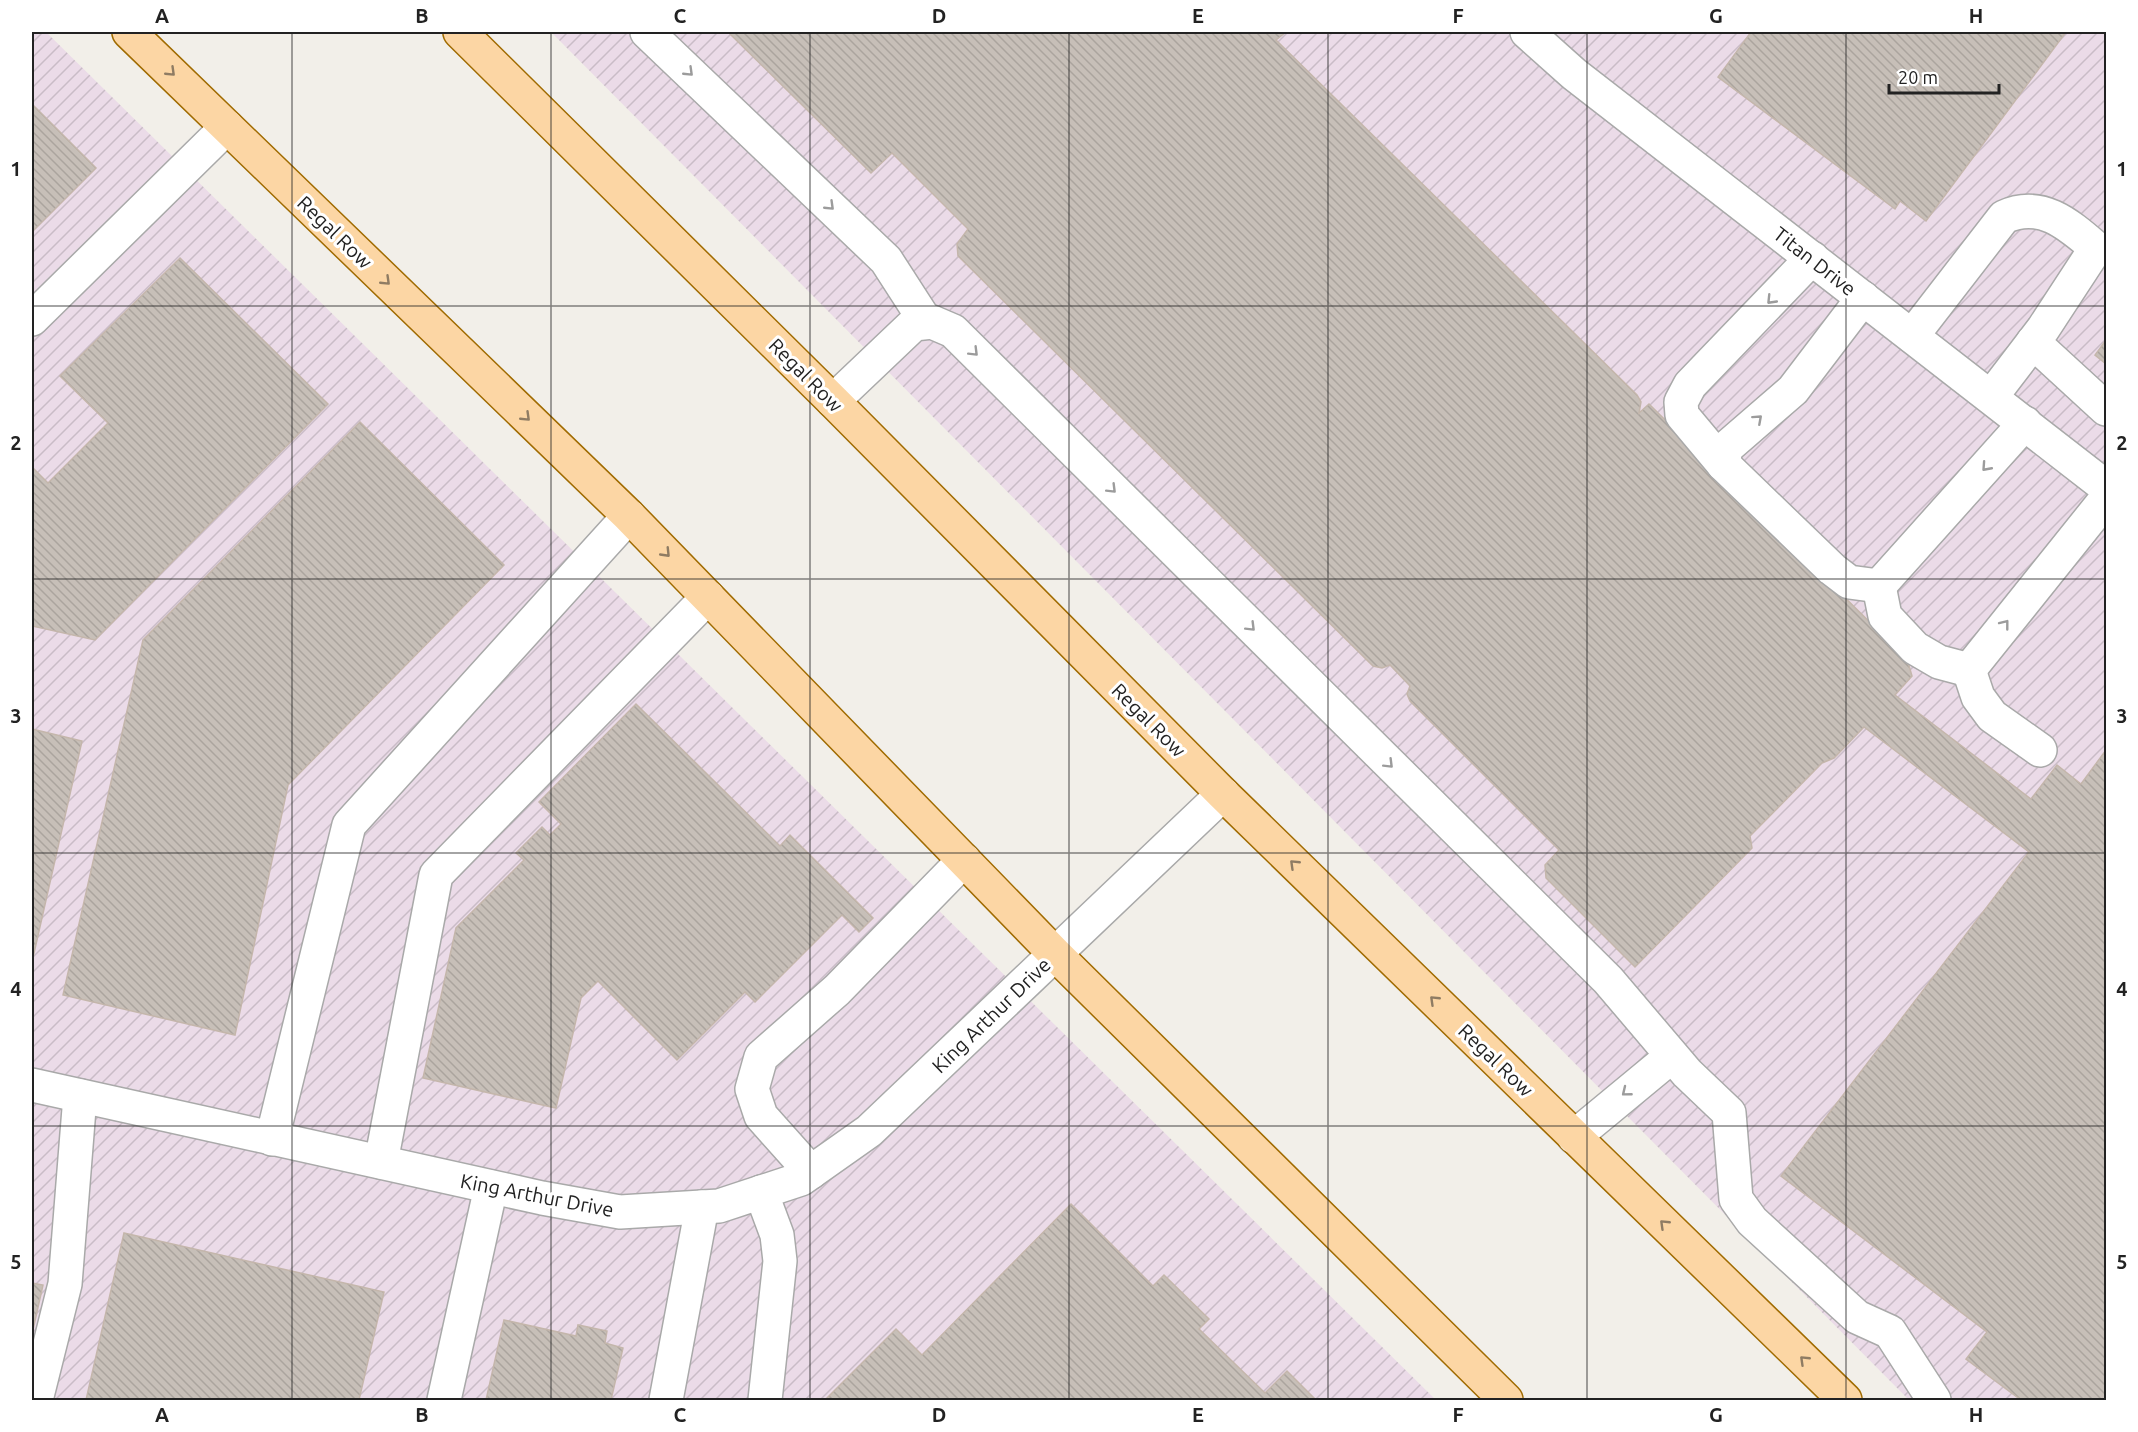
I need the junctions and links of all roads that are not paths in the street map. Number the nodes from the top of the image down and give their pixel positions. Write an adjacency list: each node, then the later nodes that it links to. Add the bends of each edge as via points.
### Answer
1 (129, 32): 5 (main road, Regal Row, one-way to 5)
2 (460, 32): 13 (main road, Regal Row)
3 (647, 32): 9 (street, one-way to 9, via 886,260)
4 (1527, 32): 6 (street, Titan Drive, via 1574,74)
5 (227, 127): 8 (street); 19 (main road, Regal Row, one-way to 19)
6 (1812, 258): 7 (street, Titan Drive); 16 (street, one-way to 16, via 1690,385 1681,402 1682,415)
7 (1863, 298): 10 (street, Titan Drive); 16 (street, one-way to 7, via 1726,448 1792,390)
8 (32, 319)
9 (926, 322): 13 (street, via 914,324); 27 (street, one-way to 27, via 952,331 1608,980)
10 (1912, 336): 11 (street, via 2004,217 2020,210 2061,219 2096,248); 12 (street, Titan Drive)
11 (2033, 342): 12 (street); 14 (street)
12 (1991, 397): 15 (street, Titan Drive)
13 (833, 401): 24 (main road, Regal Row)
14 (2106, 409)
15 (2025, 423): 17 (street, Titan Drive); 20 (street, one-way to 20)
16 (1723, 464): 20 (street, via 1832,569 1849,582)
17 (2106, 487)
18 (2106, 499): 22 (street, one-way to 18)
19 (629, 516): 21 (main road, Regal Row, one-way to 21); 31 (street, via 349,825)
20 (1879, 586): 22 (street, via 1885,616 1915,648 1939,662)
21 (708, 597): 25 (main road, Regal Row); 32 (street, via 436,875)
22 (1969, 670): 23 (street, via 1978,697 1992,716)
23 (2040, 750)
24 (1223, 794): 26 (street, King Arthur Drive); 30 (main road, Regal Row, one-way to 24)
25 (964, 860): 26 (main road, Regal Row); 33 (street, via 837,990 761,1057 752,1089 761,1116)
26 (1055, 954): 33 (street, King Arthur Drive, via 869,1131); 41 (main road, Regal Row)
27 (1672, 1056): 30 (street, one-way to 30); 43 (street, via 1729,1113 1736,1199 1752,1221 1857,1317 1890,1332)
28 (32, 1085): 29 (street, King Arthur Drive)
29 (80, 1096): 31 (street, King Arthur Drive); 37 (street, via 65,1284)
30 (1574, 1137): 42 (main road, Regal Row, one-way to 30)
31 (272, 1139): 32 (street, King Arthur Drive)
32 (381, 1162): 34 (street, King Arthur Drive)
33 (811, 1172): 35 (street, King Arthur Drive)
34 (491, 1187): 36 (street, King Arthur Drive, via 620,1212); 38 (street)
35 (762, 1192): 36 (street, King Arthur Drive); 40 (street, via 777,1235 780,1261)
36 (702, 1207): 39 (street)
37 (36, 1401)
38 (444, 1401)
39 (666, 1401)
40 (765, 1401)
41 (1506, 1401)
42 (1845, 1401)
43 (1934, 1401)

